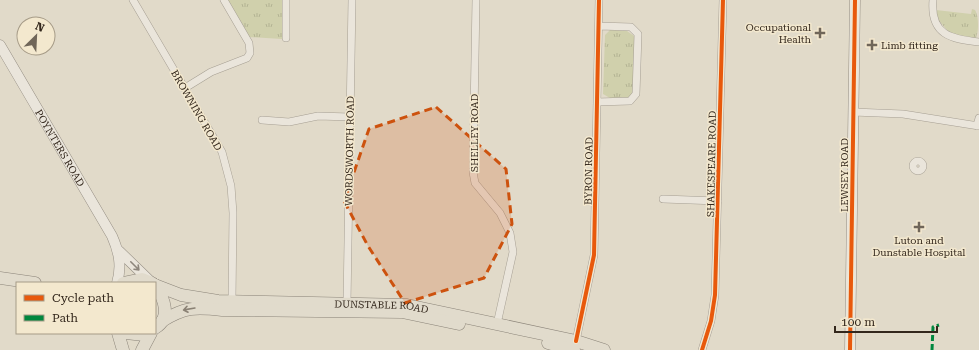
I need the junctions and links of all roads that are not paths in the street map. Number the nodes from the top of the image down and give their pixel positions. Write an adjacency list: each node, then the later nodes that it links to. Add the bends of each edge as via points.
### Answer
1 (133, 0): 14 (street, BROWNING ROAD)
2 (224, 0): 14 (street, via 249,43 250,53 247,58 211,72)
3 (286, 0): 11 (street)
4 (352, 0): 17 (street, WORDSWORTH ROAD)
5 (476, 0): 36 (street, SHELLEY ROAD, via 473,172 475,183 500,213 510,233 513,252)
6 (599, 0): 10 (street, BYRON ROAD)
7 (723, 0): 22 (street, SHAKESPEARE ROAD)
8 (855, 0): 16 (street, LEWSEY ROAD)
9 (932, 0): 12 (street, via 933,17 945,34 953,38)
10 (599, 26): 15 (street, BYRON ROAD); 15 (street, via 630,27 638,34 636,94 630,101)
11 (286, 38)
12 (979, 42)
13 (0, 45): 23 (street, POYNTERS ROAD, via 100,214)
14 (185, 88): 34 (street, BROWNING ROAD, via 222,152 231,186)
15 (597, 102): 42 (street, BYRON ROAD, via 594,255)
16 (853, 112): 20 (street, via 903,114); 47 (street, LEWSEY ROAD)
17 (350, 117): 19 (street, via 318,116 289,122); 35 (street, WORDSWORTH ROAD)
18 (979, 118): 20 (street)
19 (262, 120)
20 (978, 126)
21 (663, 199): 22 (street)
22 (718, 202): 46 (street, SHAKESPEARE ROAD, via 715,295)
23 (119, 251): 26 (street, POYNTERS ROAD, via 120,272); 29 (street, POYNTERS ROAD, one-way to 29)
24 (0, 278): 25 (main road)
25 (28, 282)
26 (117, 282)
27 (128, 282): 28 (main road, DUNSTABLE ROAD, via 142,279)
28 (149, 282)
29 (151, 282)
30 (156, 285): 34 (main road, DUNSTABLE ROAD, via 181,295)
31 (0, 286): 32 (main road)
32 (16, 288)
33 (156, 288): 37 (main road, via 165,302)
34 (232, 302): 35 (main road, DUNSTABLE ROAD)
35 (347, 303): 36 (main road, DUNSTABLE ROAD, via 408,304)
36 (497, 324): 42 (main road, DUNSTABLE ROAD)
37 (159, 325): 42 (main road, DUNSTABLE ROAD, one-way to 37, via 402,312 222,310 200,307 177,312)
38 (118, 334): 44 (main road)
39 (135, 334): 40 (main road)
40 (146, 334)
41 (150, 334): 43 (main road)
42 (575, 346): 45 (main road, DUNSTABLE ROAD)
43 (143, 348)
44 (123, 350)
45 (604, 350)
46 (702, 350)
47 (850, 350)

